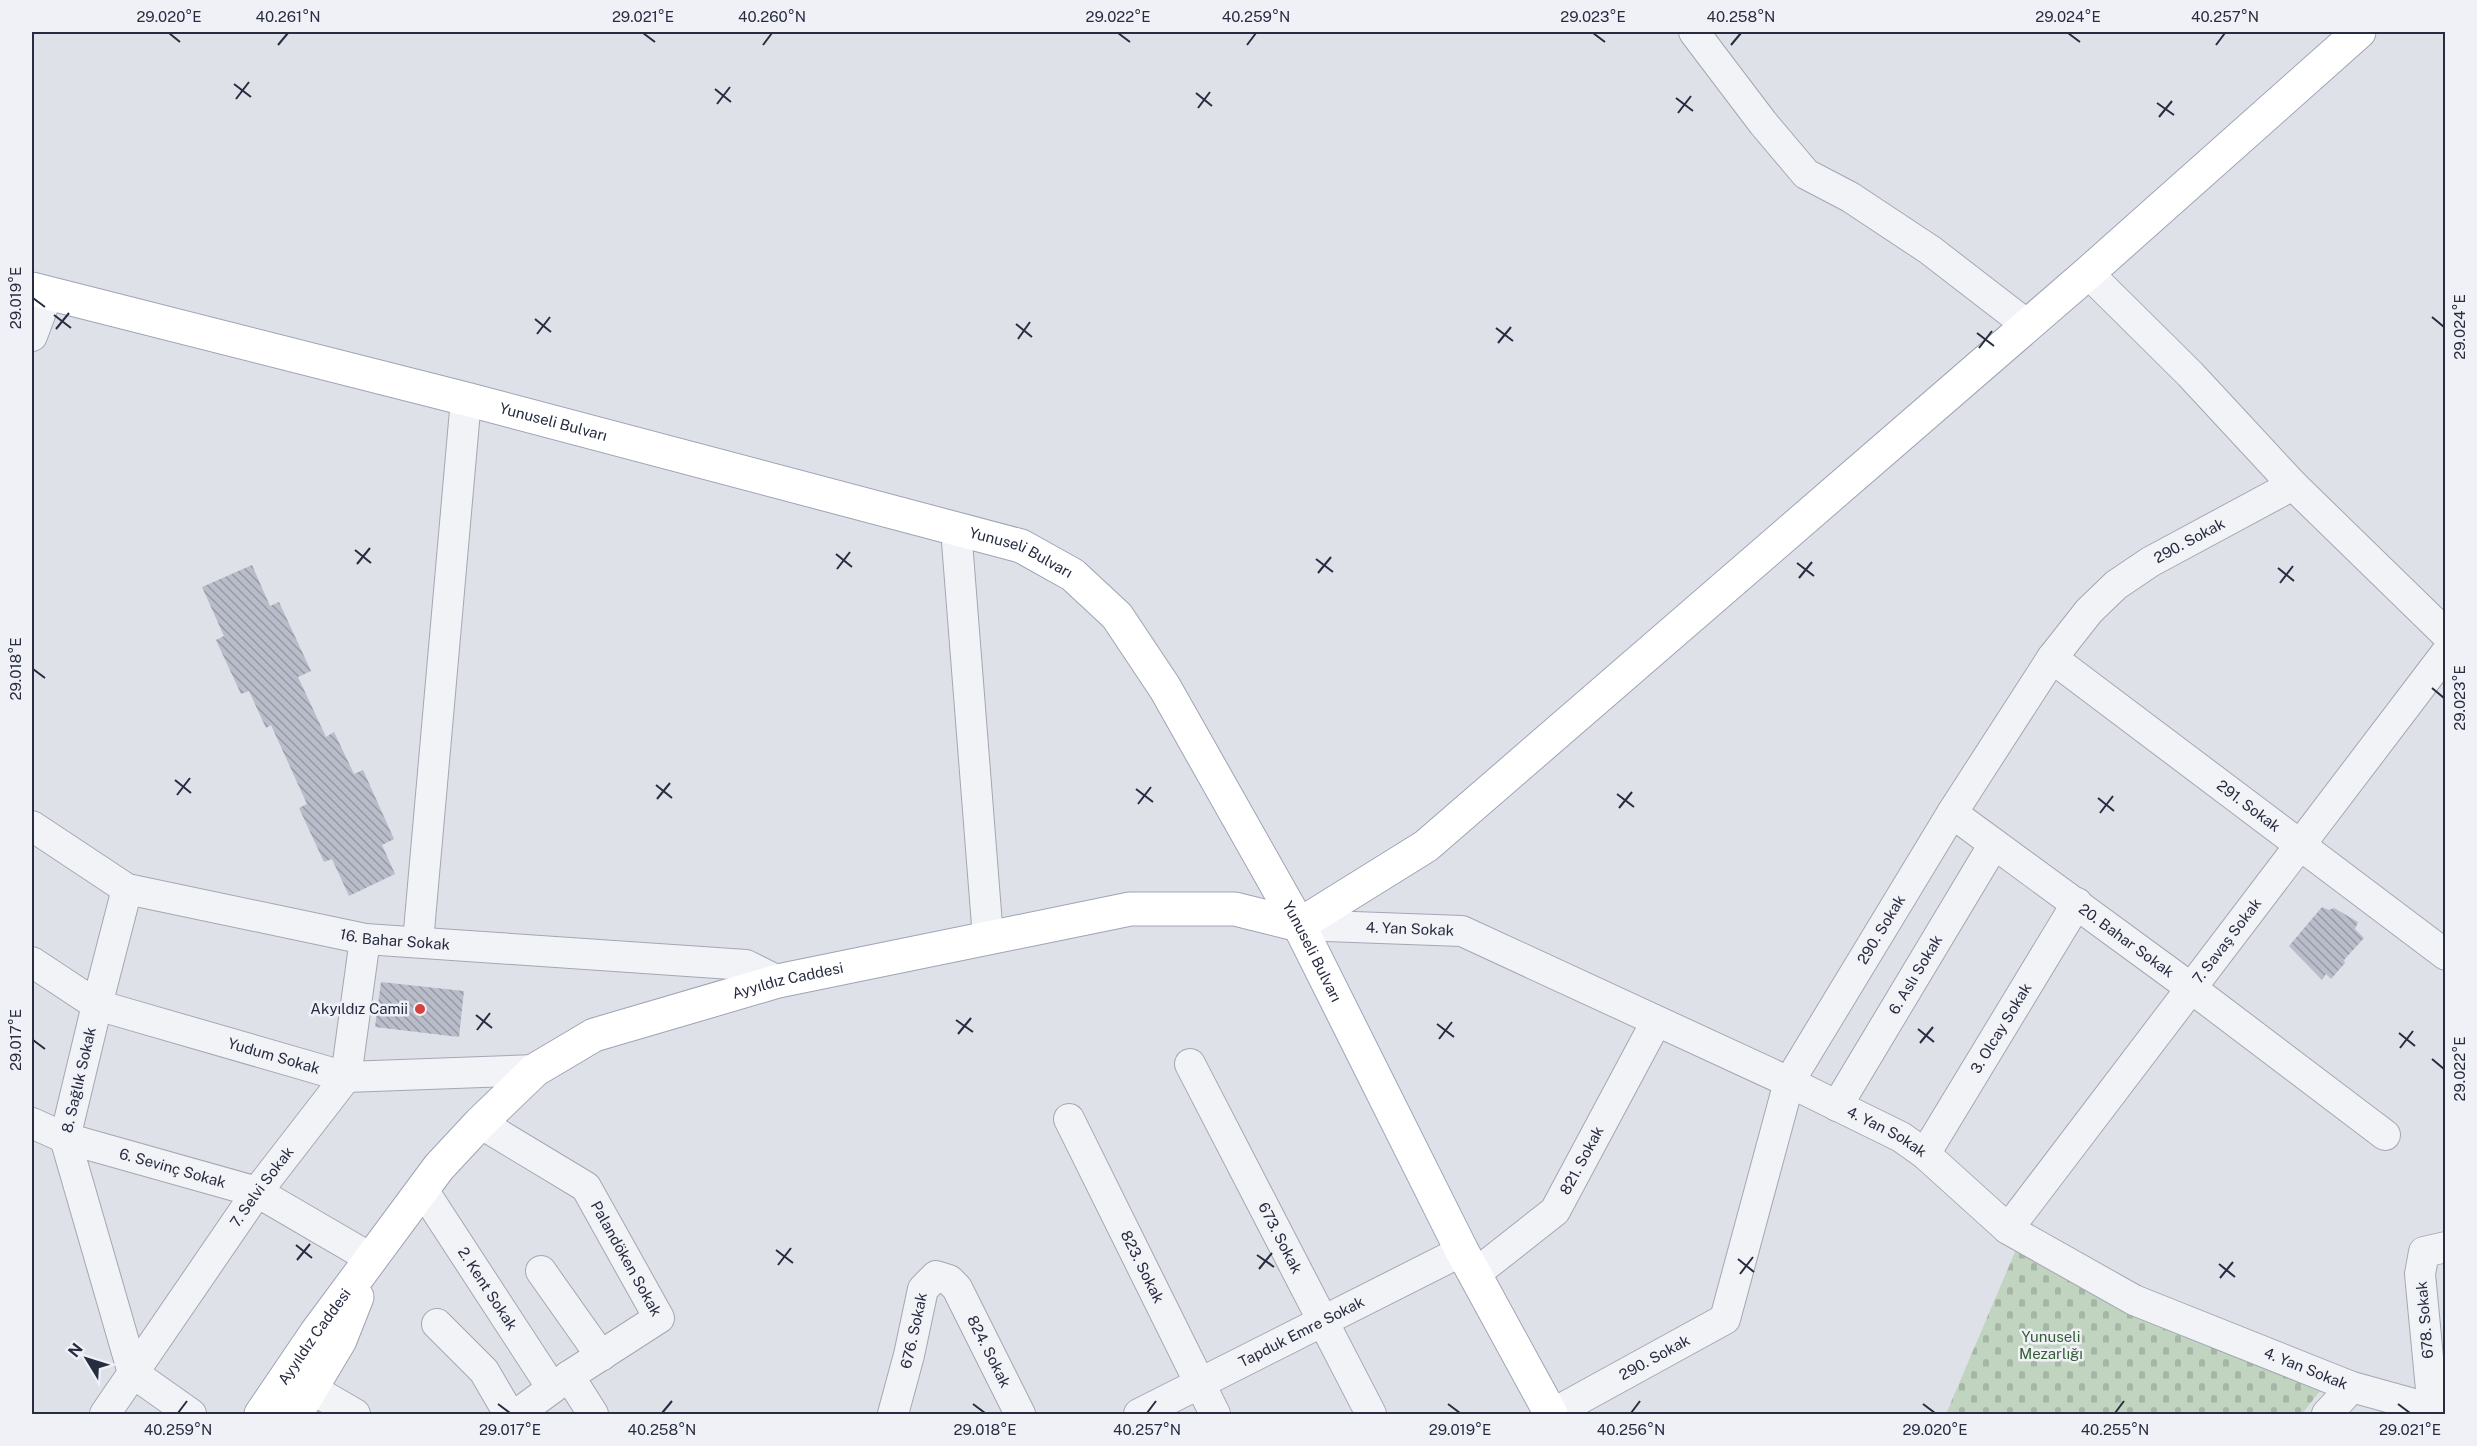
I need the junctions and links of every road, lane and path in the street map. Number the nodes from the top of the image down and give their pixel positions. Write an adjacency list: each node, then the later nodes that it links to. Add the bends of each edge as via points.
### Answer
1 (1694, 32): 5 (street, via 1806,174 1850,197 1930,250)
2 (2359, 32): 3 (main road)
3 (2088, 273): 5 (main road); 8 (street, via 2190,374)
4 (40, 291): 6 (street); 7 (main road, Yunuseli Bulvarı)
5 (2026, 324): 19 (main road, via 1426,846)
6 (32, 336)
7 (466, 399): 9 (main road, Yunuseli Bulvarı); 22 (street)
8 (2293, 485): 10 (street); 12 (street, 290. Sokak, via 2150,562 2116,585 2089,611)
9 (956, 529): 19 (main road, Yunuseli Bulvarı, via 1021,546 1073,575 1117,616 1165,688); 20 (street)
10 (2445, 634)
11 (2445, 653): 16 (street, 7. Savaş Sokak)
12 (2052, 658): 13 (street, 290. Sokak); 16 (street, 291. Sokak)
13 (1952, 813): 15 (street, 20. Bahar Sokak); 32 (street, 290. Sokak)
14 (32, 826): 17 (street, 16. Bahar Sokak)
15 (1994, 844): 18 (street, 20. Bahar Sokak); 33 (street, 6. Aslı Sokak)
16 (2300, 845): 23 (street, 291. Sokak); 26 (street, 7. Savaş Sokak)
17 (127, 889): 21 (street, 16. Bahar Sokak); 27 (street, 8. Sağlık Sokak)
18 (2077, 903): 26 (street, 20. Bahar Sokak); 39 (street, 3. Olcay Sokak)
19 (1299, 925): 20 (main road, Ayyıldız Caddesi, via 1235,909 1130,909); 28 (street, 4. Yan Sokak, via 1462,931); 45 (main road, Yunuseli Bulvarı)
20 (988, 938): 25 (main road, Ayyıldız Caddesi)
21 (365, 939): 22 (street, 16. Bahar Sokak); 31 (street, 7. Selvi Sokak)
22 (418, 942): 25 (street, 16. Bahar Sokak, via 746,965)
23 (2445, 955)
24 (32, 962): 27 (street, Yudum Sokak)
25 (778, 981): 30 (main road, Ayyıldız Caddesi, via 594,1035)
26 (2191, 988): 37 (street, 20. Bahar Sokak); 42 (street, 7. Savaş Sokak)
27 (97, 1005): 31 (street, Yudum Sokak); 38 (street, 8. Sağlık Sokak)
28 (1656, 1022): 32 (street, 4. Yan Sokak); 45 (street, 821. Sokak, via 1556,1211)
29 (1191, 1064): 48 (street, 673. Sokak)
30 (535, 1070): 31 (street, Yudum Sokak); 36 (main road, Ayyıldız Caddesi)
31 (346, 1077): 41 (street, 7. Selvi Sokak)
32 (1789, 1082): 33 (street, 4. Yan Sokak); 69 (street, 290. Sokak, via 1725,1319)
33 (1837, 1106): 39 (street, 4. Yan Sokak, via 1901,1137)
34 (1069, 1119): 53 (street, 823. Sokak)
35 (32, 1123): 38 (street, 6. Sevinç Sokak)
36 (480, 1123): 40 (main road, Ayyıldız Caddesi); 50 (street, Palandöken Sokak, via 586,1188 659,1318)
37 (2385, 1135)
38 (65, 1138): 41 (street, 6. Sevinç Sokak); 51 (street, 8. Sağlık Sokak)
39 (1925, 1154): 42 (street, 4. Yan Sokak)
40 (423, 1190): 44 (main road, Ayyıldız Caddesi); 52 (street, 2. Kent Sokak)
41 (257, 1192): 44 (street, 6. Sevinç Sokak); 51 (street, 7. Selvi Sokak)
42 (2008, 1229): 54 (street, 4. Yan Sokak, via 2134,1300)
43 (2445, 1247): 56 (street, 678. Sokak, via 2424,1252 2420,1274)
44 (372, 1259): 55 (main road, Ayyıldız Caddesi, via 340,1340); 59 (main road, Ayyıldız Caddesi)
45 (1469, 1262): 48 (street, Tapduk Emre Sokak); 69 (main road, Yunuseli Bulvarı)
46 (541, 1271): 50 (street)
47 (957, 1288): 64 (street, 676. Sokak, via 936,1276 923,1289); 65 (street, 824. Sokak)
48 (1324, 1322): 53 (street, Tapduk Emre Sokak); 68 (street, 673. Sokak)
49 (437, 1324): 61 (street, via 484,1371)
50 (601, 1356): 52 (street, Palandöken Sokak)
51 (133, 1373): 57 (street, 7. Selvi Sokak); 58 (street)
52 (560, 1382): 62 (street, Palandöken Sokak); 63 (street, 2. Kent Sokak)
53 (1201, 1383): 66 (street, Tapduk Emre Sokak); 67 (street, 823. Sokak)
54 (2352, 1387): 56 (street, 4. Yan Sokak); 70 (street)
55 (304, 1402): 60 (street)
56 (2439, 1411)
57 (105, 1414)
58 (191, 1414)
59 (261, 1414)
60 (355, 1414)
61 (509, 1414)
62 (517, 1414)
63 (593, 1414)
64 (893, 1414)
65 (1020, 1414)
66 (1139, 1414)
67 (1215, 1414)
68 (1371, 1414)
69 (1552, 1414)
70 (2327, 1414)

